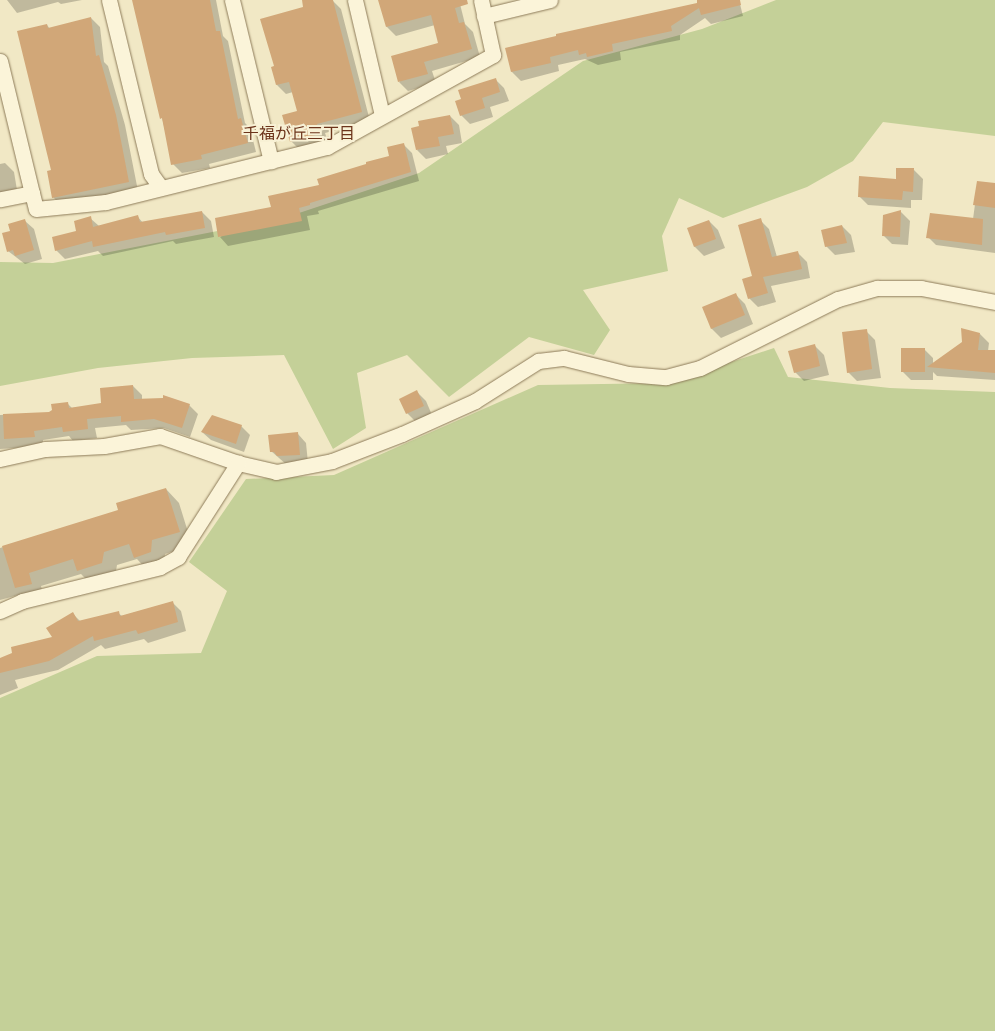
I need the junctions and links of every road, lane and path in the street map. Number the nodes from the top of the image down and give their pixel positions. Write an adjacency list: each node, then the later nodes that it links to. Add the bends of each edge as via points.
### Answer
1 (109, 0): 10 (street, via 151,174)
2 (232, 0): 9 (street)
3 (355, 0): 8 (street)
4 (481, 0): 6 (street)
5 (550, 0): 6 (street)
6 (484, 16): 8 (street, via 493,55)
7 (0, 61): 11 (street)
8 (382, 115): 9 (street, via 327,147)
9 (271, 161): 10 (street)
10 (161, 188): 11 (street, via 106,202 36,209)
11 (32, 193): 12 (street)
12 (0, 199)
13 (995, 302): 15 (street, via 921,288 877,288 838,299 700,368 666,378 628,374 564,358 538,361 475,401 332,461 276,472)
14 (0, 459): 15 (street, via 45,449 104,446 160,436)
15 (238, 462): 16 (street, via 178,557 160,567 22,601)
16 (0, 611)

